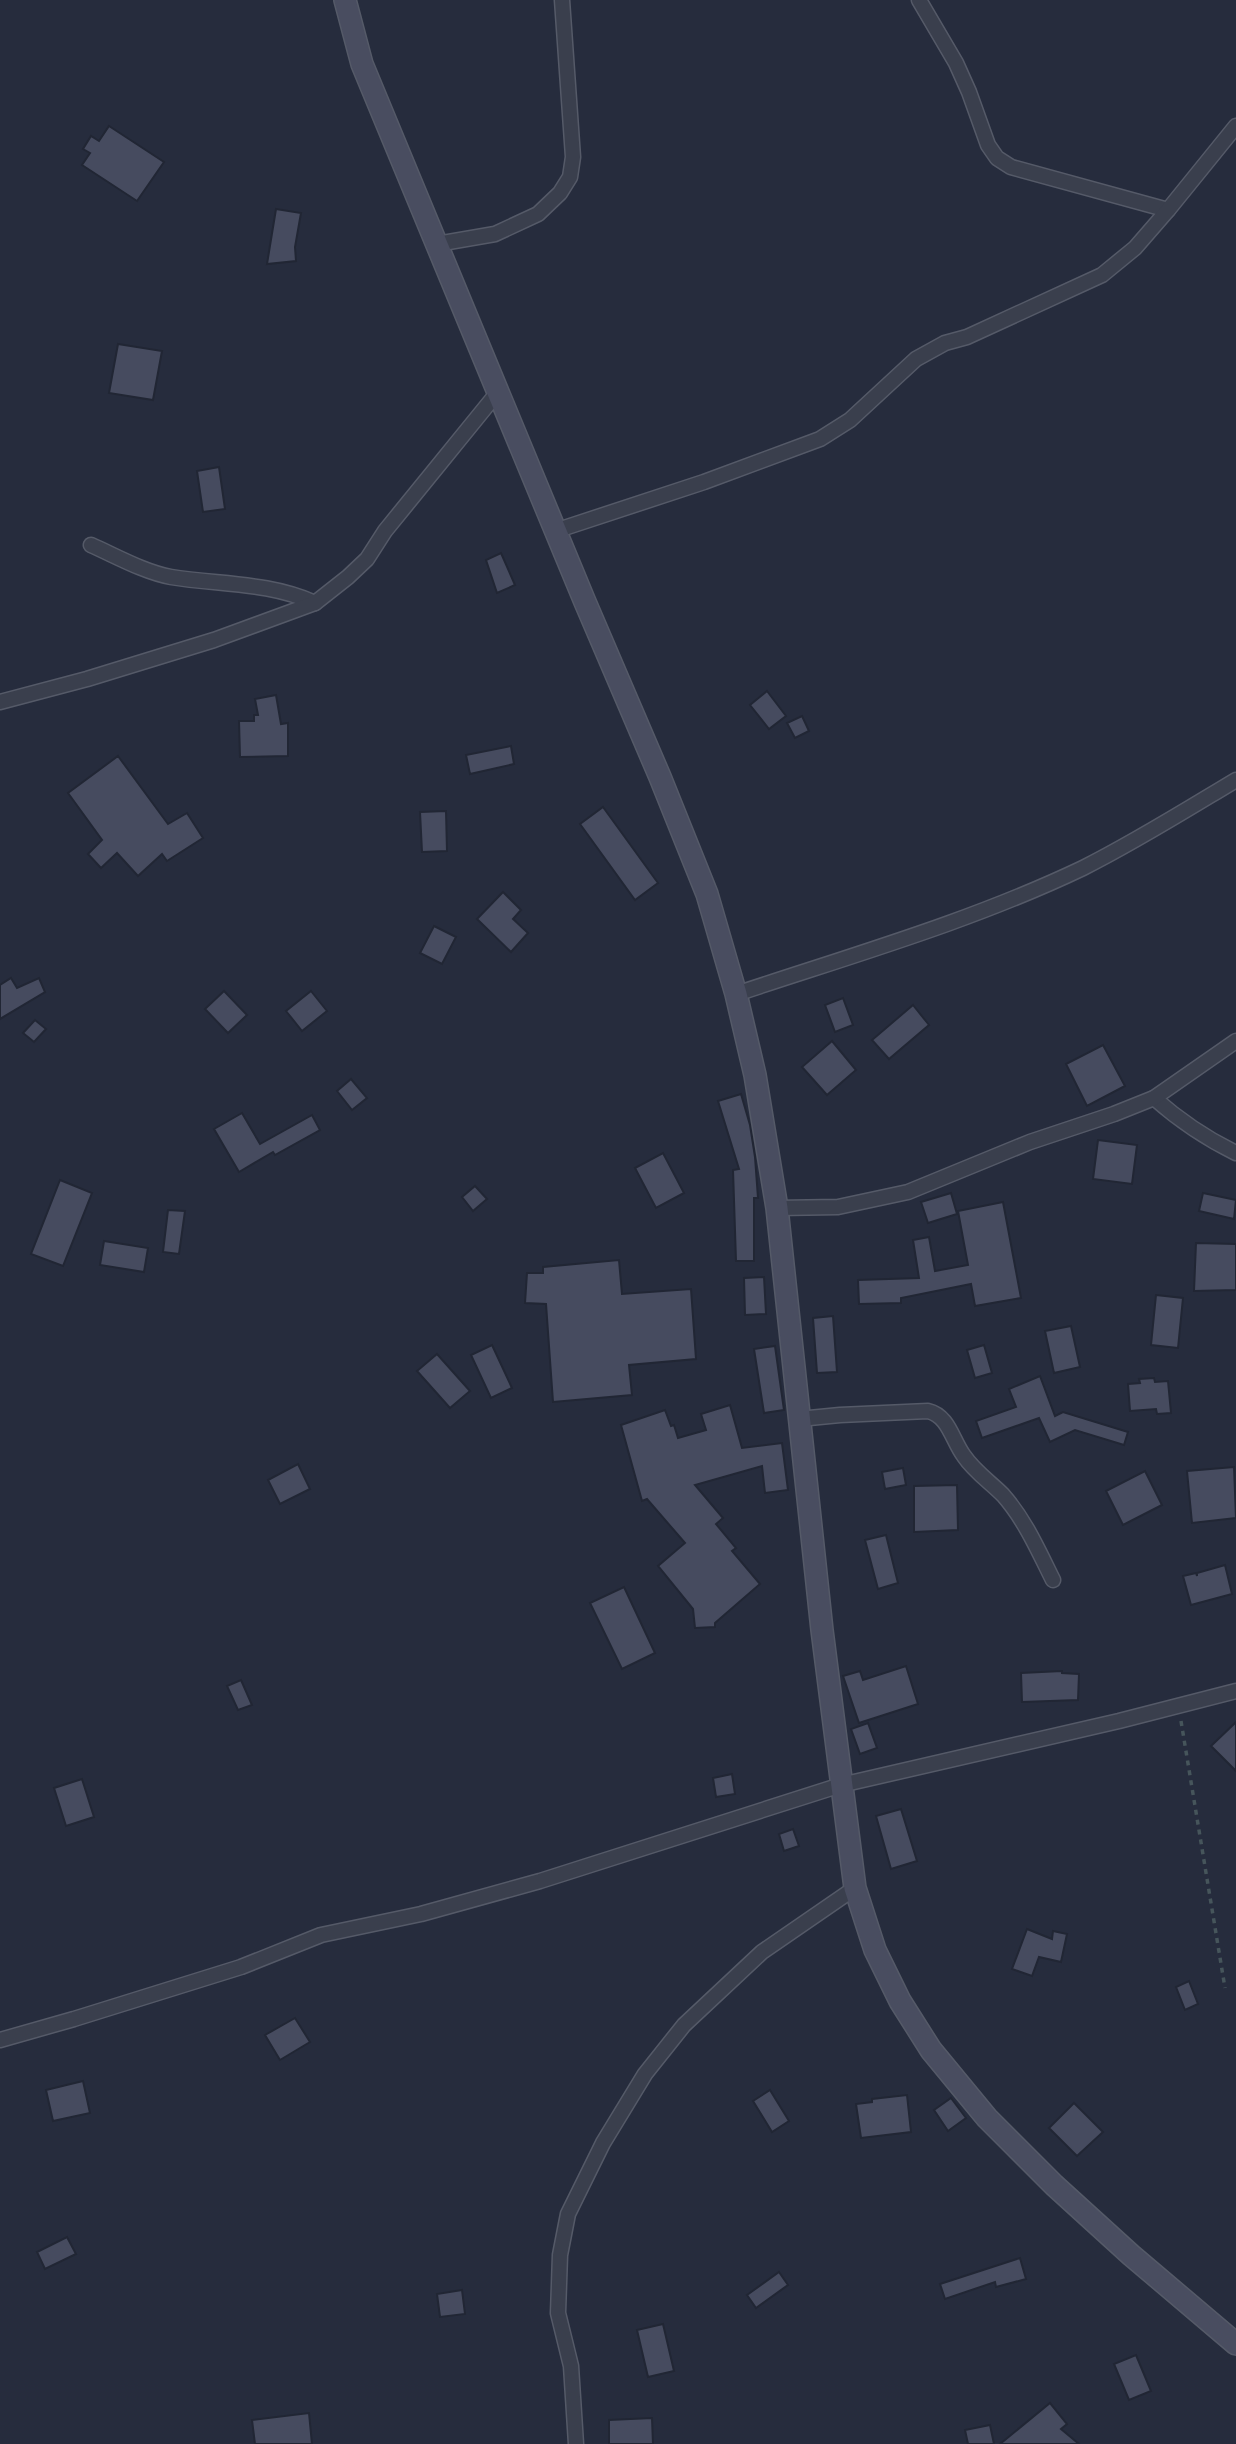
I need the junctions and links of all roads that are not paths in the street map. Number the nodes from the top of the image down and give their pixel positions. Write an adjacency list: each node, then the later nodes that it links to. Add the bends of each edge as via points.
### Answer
1 (345, 0): 6 (main road, via 362,64)
2 (562, 0): 6 (street, via 573,157 570,177 538,214 495,234)
3 (919, 0): 5 (street, via 956,63 997,158 1011,167)
4 (1236, 126): 5 (street)
5 (1168, 210): 8 (street, via 1135,248 1102,275 916,359 850,420 820,439)
6 (437, 244): 7 (main road)
7 (498, 392): 8 (main road); 10 (street, via 366,559)
8 (555, 531): 13 (main road, via 702,883)
9 (91, 545): 10 (street, via 168,576 267,587)
10 (315, 603): 11 (street, via 214,640)
11 (0, 702)
12 (1236, 780): 13 (street, via 1084,867 1023,894)
13 (736, 994): 17 (main road)
14 (1236, 1041): 15 (street)
15 (1154, 1097): 16 (street, via 1206,1139); 17 (street, via 908,1192 838,1207)
16 (1236, 1153)
17 (777, 1208): 18 (main road)
18 (799, 1419): 19 (street, via 937,1413 965,1458 1019,1514); 21 (main road)
19 (1053, 1580)
20 (1236, 1691): 21 (street)
21 (841, 1785): 22 (main road); 23 (street, via 540,1881 421,1914 321,1935 240,1967)
22 (855, 1888): 24 (main road, via 875,1950 900,2001 931,2050 987,2118 1131,2255); 25 (street, via 762,1952 684,2025 645,2074 603,2143 568,2214 560,2255 558,2313 571,2366)
23 (0, 2040)
24 (1236, 2343)
25 (576, 2444)

